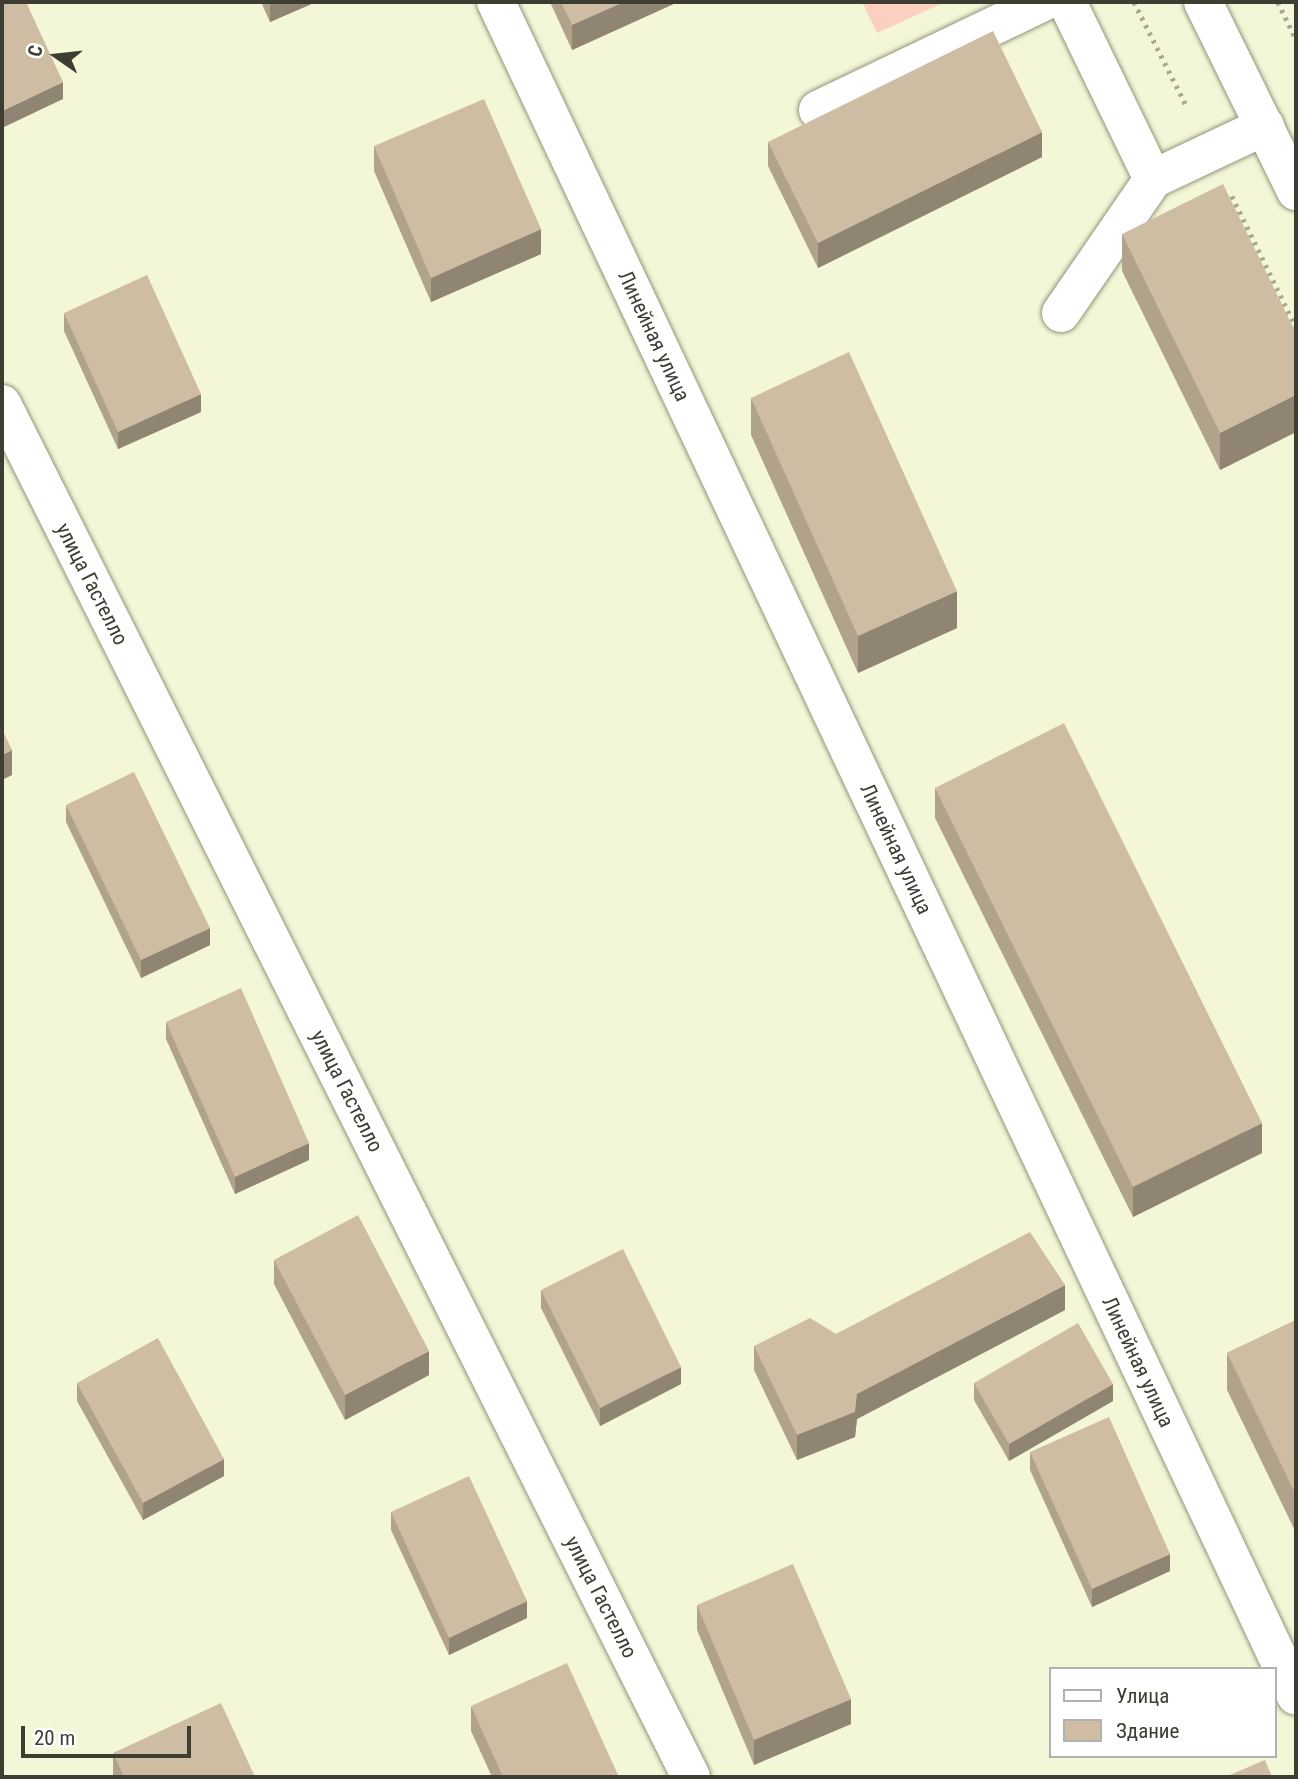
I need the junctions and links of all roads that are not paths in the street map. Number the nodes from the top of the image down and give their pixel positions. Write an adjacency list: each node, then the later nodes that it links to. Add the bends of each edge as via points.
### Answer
1 (496, 2): 11 (street, Линейная улица)
2 (1043, 2): 5 (street)
3 (1067, 2): 7 (street)
4 (1203, 2): 6 (street)
5 (818, 110)
6 (1265, 127): 7 (street); 8 (street)
7 (1153, 179): 9 (street)
8 (1296, 191)
9 (1061, 313)
10 (2, 404): 12 (street, улица Гастелло)
11 (1296, 1696)
12 (691, 1777)

